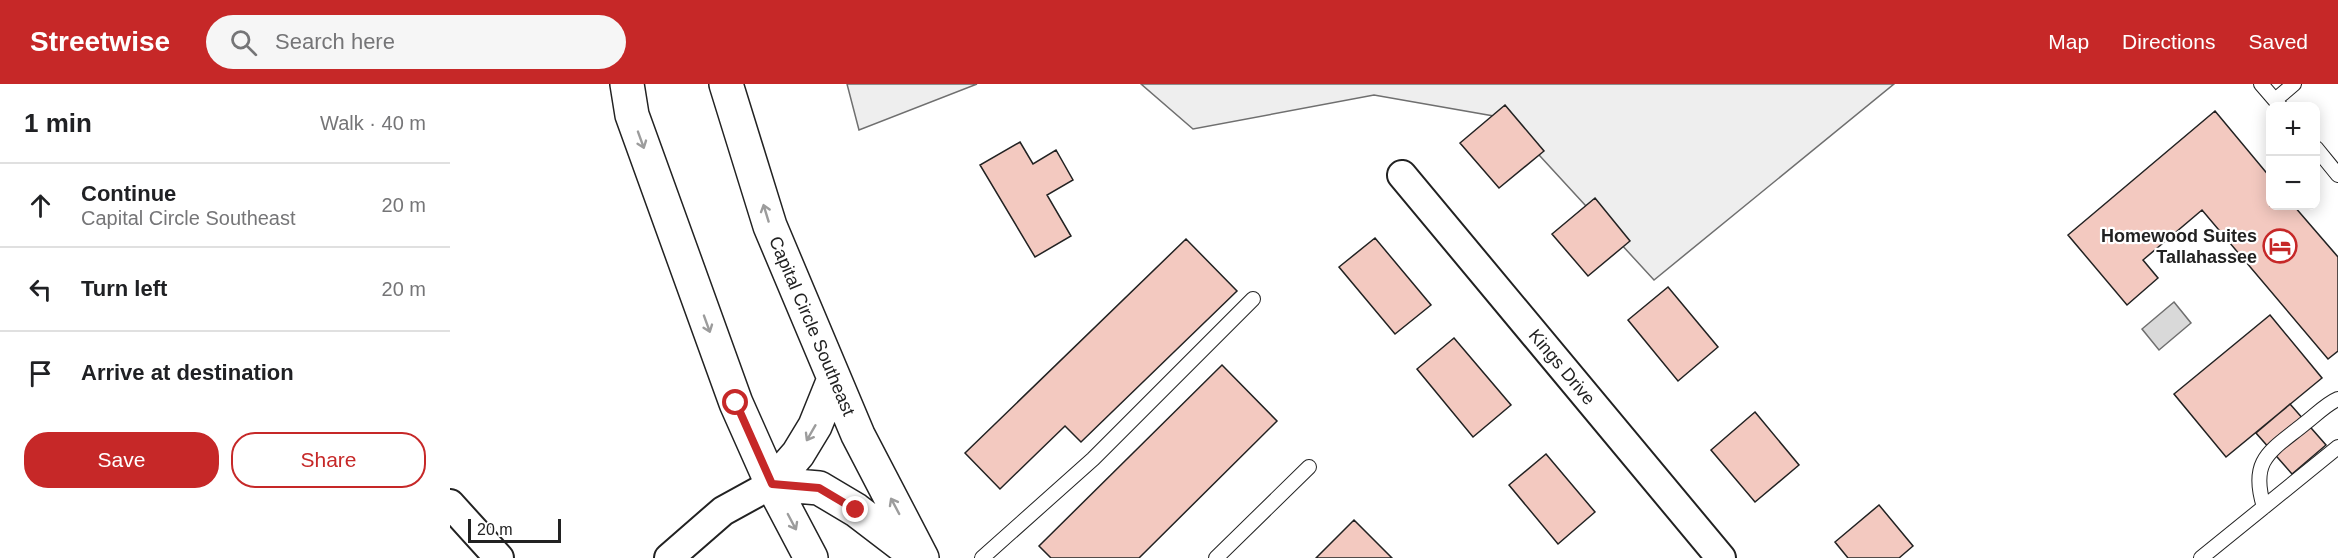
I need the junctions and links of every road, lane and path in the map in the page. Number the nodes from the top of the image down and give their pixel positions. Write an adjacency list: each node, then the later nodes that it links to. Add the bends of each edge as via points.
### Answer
1 (627, 84): 15 (main road, one-way to 15, via 632,115 736,403)
2 (726, 84): 11 (main road, Capital Circle Southeast, one-way to 2, via 770,226)
3 (2261, 84): 5 (lane)
4 (2294, 84): 6 (lane)
5 (2277, 102)
6 (2279, 102)
7 (2320, 153): 8 (lane)
8 (2338, 175)
9 (1402, 176): 24 (street, Kings Drive)
10 (1253, 299): 22 (lane, via 1093,459)
11 (834, 379): 15 (main road, one-way to 15, via 815,426 798,454); 21 (main road, Capital Circle Southeast, one-way to 11)
12 (2338, 399): 17 (lane, via 2266,455 2259,473)
13 (2338, 447): 17 (lane)
14 (1309, 467): 23 (lane)
15 (772, 484): 19 (street, via 723,511); 20 (main road, one-way to 20); 21 (main road, via 819,488)
16 (450, 504): 18 (street)
17 (2264, 507): 25 (lane)
18 (499, 558)
19 (669, 558)
20 (811, 558)
21 (921, 558)
22 (982, 558)
23 (1216, 558)
24 (1721, 558)
25 (2201, 558)

